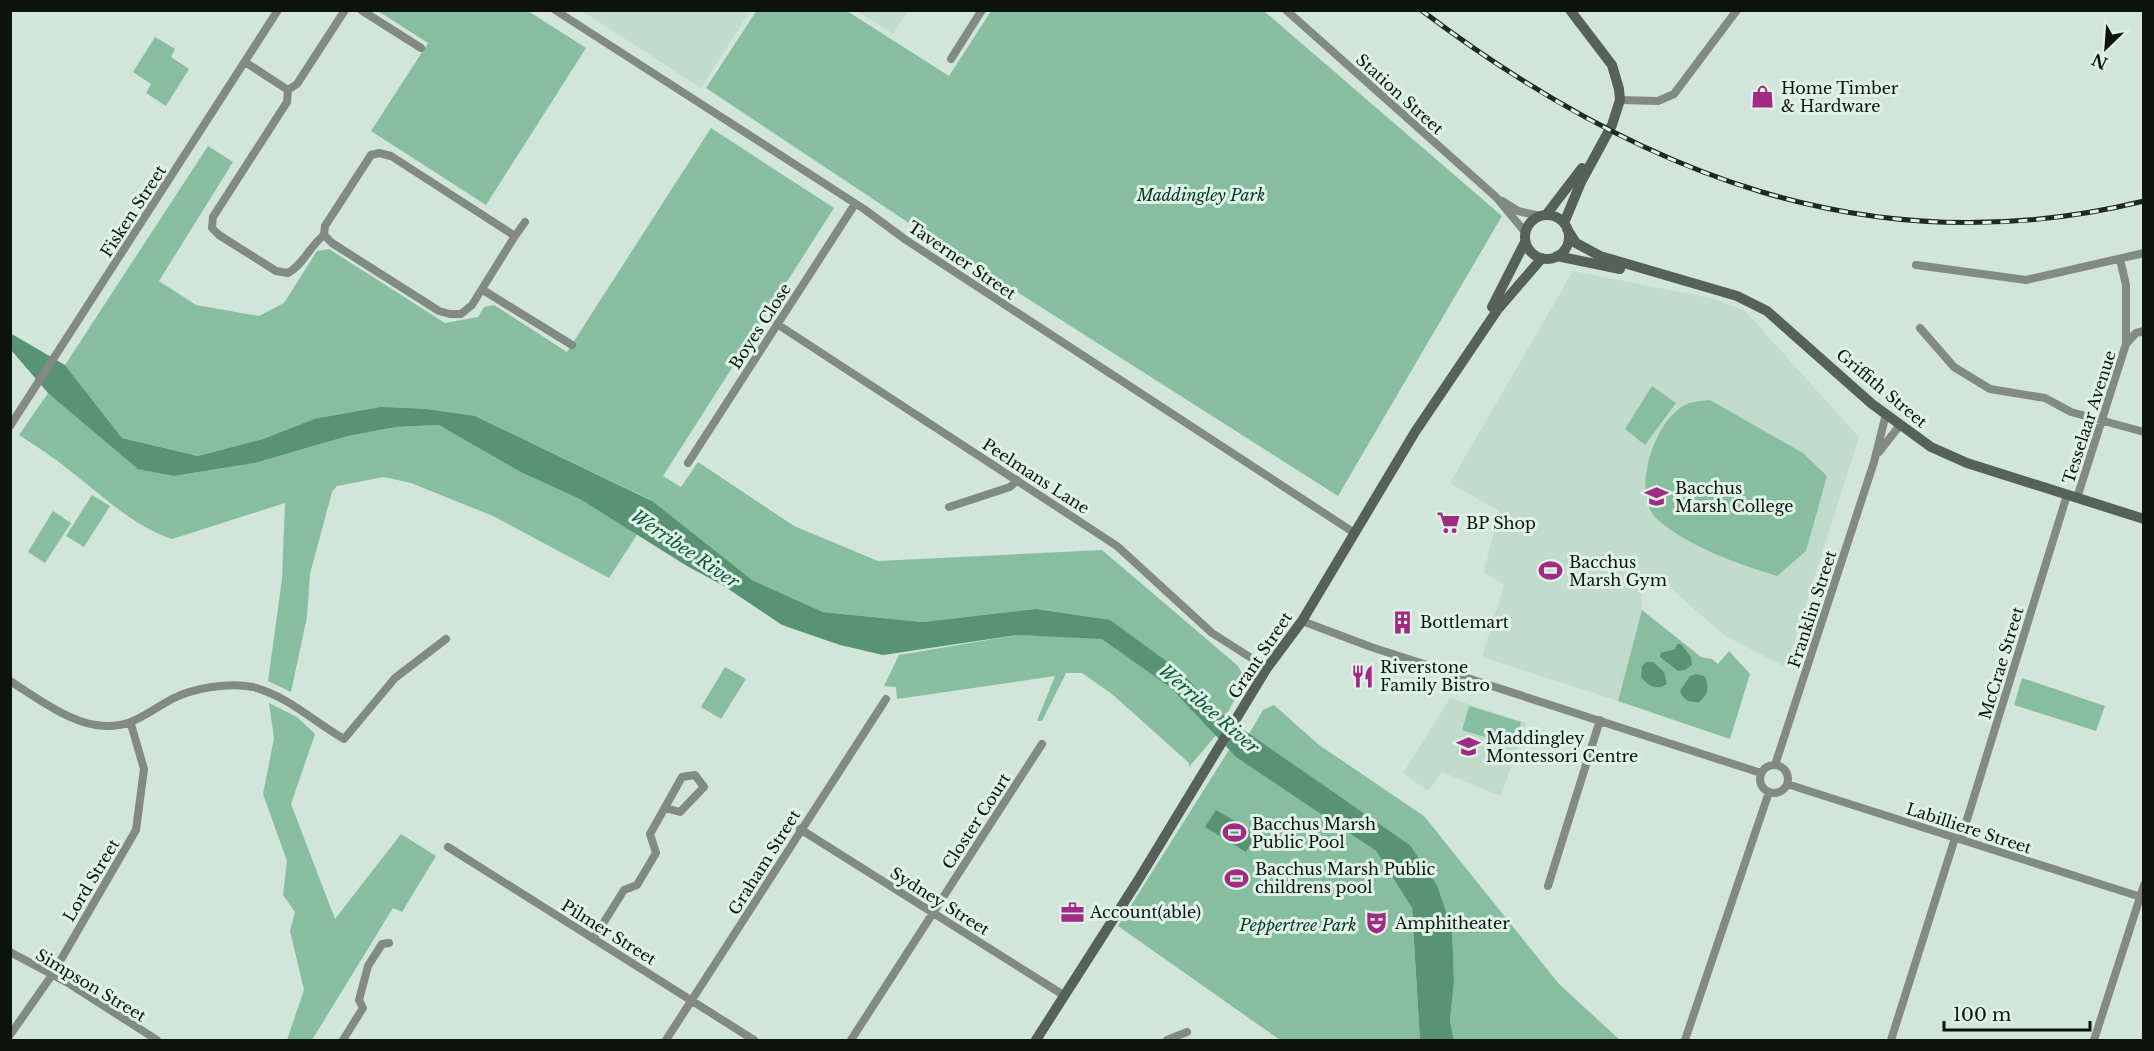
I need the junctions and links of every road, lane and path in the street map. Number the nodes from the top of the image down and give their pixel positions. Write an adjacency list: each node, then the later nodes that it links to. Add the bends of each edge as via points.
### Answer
1 (278, 10): 11 (street, Fisken Street)
2 (345, 10): 12 (street, via 297,84)
3 (361, 10): 9 (street)
4 (555, 10): 16 (street, Taverner Street)
5 (982, 10): 10 (street)
6 (1286, 10): 15 (street, Station Street)
7 (1570, 10): 13 (main road, via 1612,65)
8 (1737, 10): 13 (street, via 1674,94 1658,100)
9 (421, 48)
10 (951, 60)
11 (245, 62): 12 (street); 39 (street, Fisken Street)
12 (288, 90): 20 (street, via 287,102 213,217 212,228 275,270 288,273 299,267)
13 (1620, 100): 14 (main road, via 1616,117)
14 (1599, 146): 17 (main road); 19 (main road)
15 (1496, 197): 17 (street, Station Street, via 1518,210); 22 (street, Station Street)
16 (855, 204): 30 (street, Boyes Close); 47 (street, Taverner Street)
17 (1543, 215): 19 (main road); 22 (main road, via 1530,222)
18 (525, 222): 21 (street)
19 (1565, 226): 24 (main road, via 1567,245); 29 (main road, Griffith Street, via 1576,243 1599,256)
20 (324, 235): 21 (street, via 325,226 369,158 379,153 391,156); 28 (street, via 439,311 461,314)
21 (515, 236): 28 (street)
22 (1525, 237): 25 (main road, via 1533,253); 35 (main road, Grant Street)
23 (2144, 253): 26 (street)
24 (1557, 256): 25 (main road); 29 (main road, Griffith Street)
25 (1542, 258): 35 (main road, Grant Street)
26 (2120, 259): 27 (street, via 2026,280); 33 (street, Tesselaar Avenue, via 2127,285)
27 (1916, 265)
28 (483, 290): 34 (street)
29 (1717, 290): 36 (main road, Griffith Street, via 1753,303 1780,320)
30 (777, 324): 42 (street, Boyes Close); 43 (street, Peelmans Lane)
31 (1920, 328): 37 (street, via 1954,367 1983,385 2045,398 2071,412)
32 (2144, 332): 33 (street, Tesselaar Avenue, via 2136,333)
33 (2126, 344): 37 (street, Tesselaar Avenue)
34 (572, 345)
35 (1471, 347): 47 (main road, Grant Street)
36 (1886, 414): 38 (main road, Griffith Street); 41 (street, Franklin Street)
37 (2102, 418): 40 (street); 44 (street, Tesselaar Avenue)
38 (1900, 425): 41 (street, Franklin Street); 44 (main road, Griffith Street, via 1932,447 1967,463)
39 (10, 426)
40 (2144, 432)
41 (1874, 462): 56 (street, Franklin Street)
42 (688, 463)
43 (1017, 480): 45 (street, via 1010,487); 50 (street, Peelmans Lane, via 1118,546 1212,633)
44 (2072, 496): 46 (main road, Griffith Street); 62 (street, McCrae Street)
45 (949, 507)
46 (2144, 519)
47 (1353, 532): 48 (main road, Grant Street)
48 (1302, 621): 50 (main road, Grant Street); 53 (street)
49 (446, 639): 54 (street, via 394,678 344,739 297,707 251,687 194,691 174,698)
50 (1267, 668): 72 (main road, Grant Street)
51 (10, 681): 54 (street, via 54,709 95,725)
52 (886, 699): 61 (street, Graham Street)
53 (1600, 720): 57 (street); 65 (street)
54 (131, 724): 71 (street, Lord Street, via 144,769 136,830)
55 (1042, 744): 67 (street, Closter Court)
56 (1775, 765): 57 (street); 58 (street, via 1787,773)
57 (1761, 773): 59 (street, via 1761,783)
58 (1787, 784): 59 (street, via 1780,792); 62 (street, Labilliere Street)
59 (1769, 792): 83 (street)
60 (665, 808): 60 (street, via 682,777 695,776 704,787 680,812); 68 (street, via 650,834 656,853 637,885 624,890)
61 (800, 829): 67 (street, Sydney Street); 73 (street, Graham Street)
62 (1958, 839): 66 (street, Labilliere Street); 84 (street, McCrae Street)
63 (448, 847): 68 (street, Pilmer Street)
64 (2144, 885): 66 (street)
65 (1548, 886)
66 (2142, 897): 85 (street)
67 (933, 913): 72 (street, Sydney Street); 80 (street, Closter Court)
68 (594, 938): 73 (street, Pilmer Street)
69 (389, 943): 77 (street, via 382,944 368,966 359,1000 363,1008)
70 (10, 952): 71 (street, Simpson Street)
71 (52, 975): 75 (street, Lord Street); 76 (street, Simpson Street)
72 (1065, 996): 81 (main road, Grant Street)
73 (692, 1001): 78 (street, Graham Street); 79 (street, Pilmer Street)
74 (1186, 1032): 82 (street)
75 (10, 1035)
76 (157, 1041)
77 (343, 1041)
78 (666, 1041)
79 (754, 1041)
80 (851, 1041)
81 (1036, 1041)
82 (1167, 1041)
83 (1685, 1041)
84 (1892, 1041)
85 (2094, 1041)

